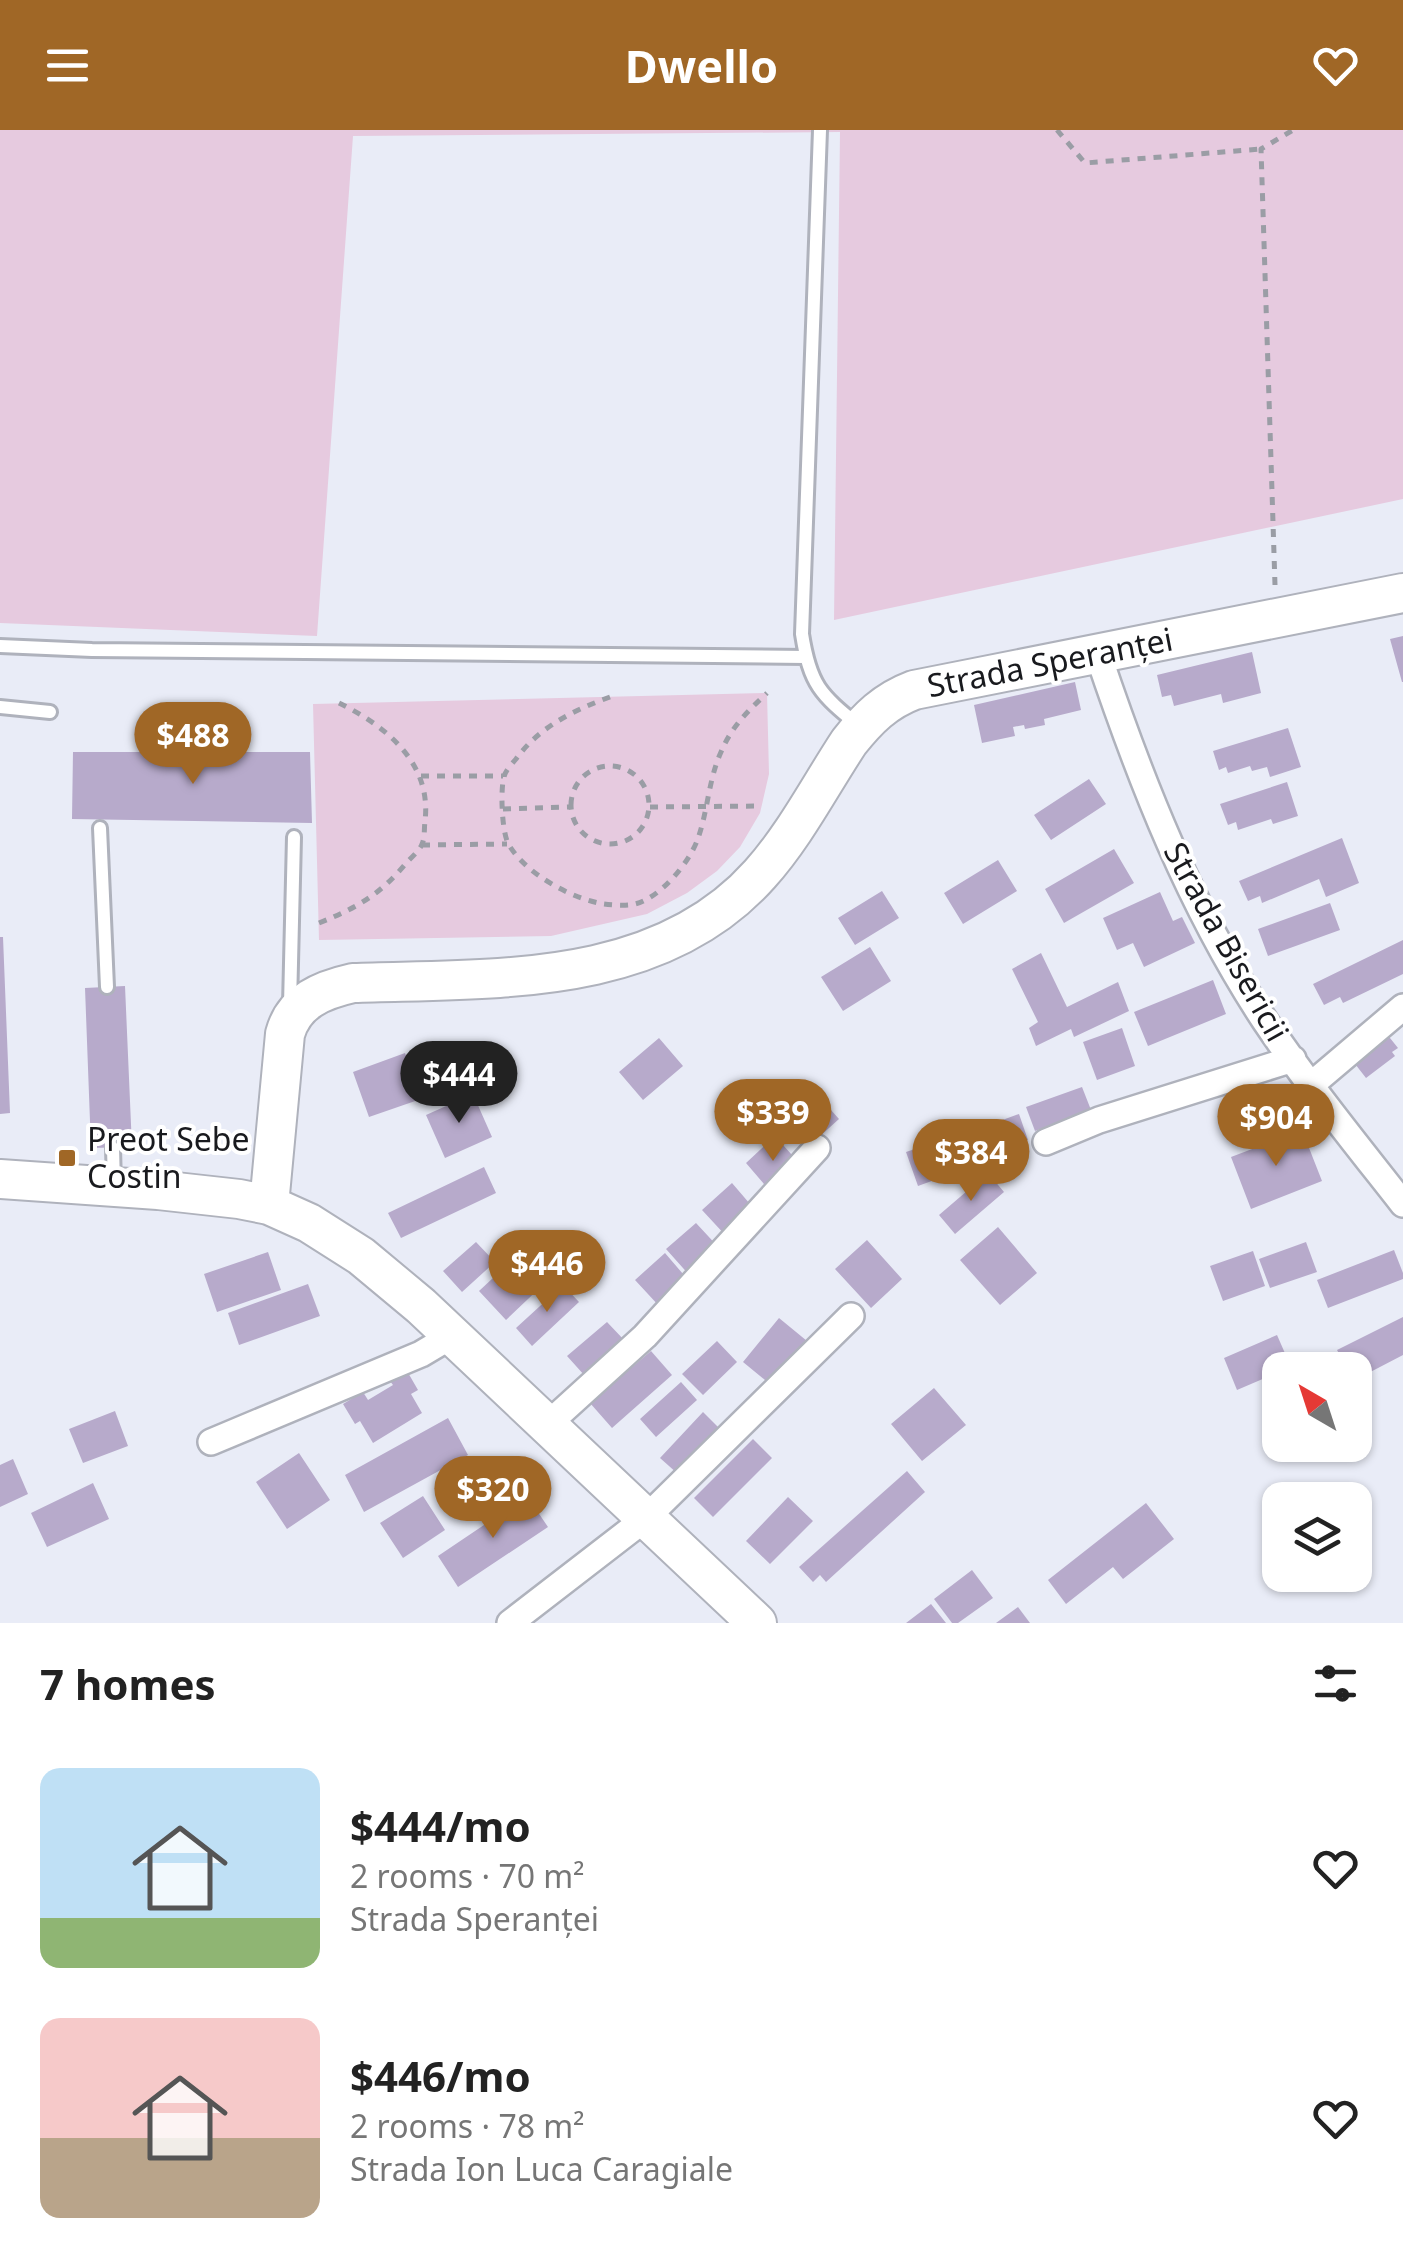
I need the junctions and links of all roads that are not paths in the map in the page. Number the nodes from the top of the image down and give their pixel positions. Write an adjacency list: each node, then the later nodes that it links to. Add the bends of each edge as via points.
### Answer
1 (820, 130): 5 (lane)
2 (1403, 593): 4 (street, Strada Speranței)
3 (0, 646): 5 (lane)
4 (1098, 654): 8 (street, Strada Speranței, via 914,690); 14 (street, Strada Bisericii, via 1181,871 1231,965)
5 (806, 657): 8 (lane, via 816,686)
6 (0, 708): 7 (lane)
7 (50, 712)
8 (860, 727): 13 (street, Strada Speranței, via 759,875 687,932 615,960 531,977 330,988)
9 (100, 828): 11 (lane)
10 (294, 837): 13 (lane)
11 (106, 987)
12 (1403, 1007): 15 (street)
13 (289, 1019): 22 (street)
14 (1293, 1059): 15 (street, Strada Bisericii); 16 (street)
15 (1311, 1085): 21 (street, Strada Bisericii)
16 (1046, 1142)
17 (113, 1148): 20 (lane)
18 (816, 1148): 25 (street, via 645,1336)
19 (0, 1179): 20 (street)
20 (114, 1186): 22 (street)
21 (1403, 1204)
22 (270, 1205): 24 (street, via 361,1256)
23 (850, 1316): 27 (street)
24 (454, 1335): 25 (street); 26 (street)
25 (547, 1424): 27 (street)
26 (212, 1442)
27 (646, 1518): 28 (street); 29 (street)
28 (510, 1623)
29 (756, 1623)

